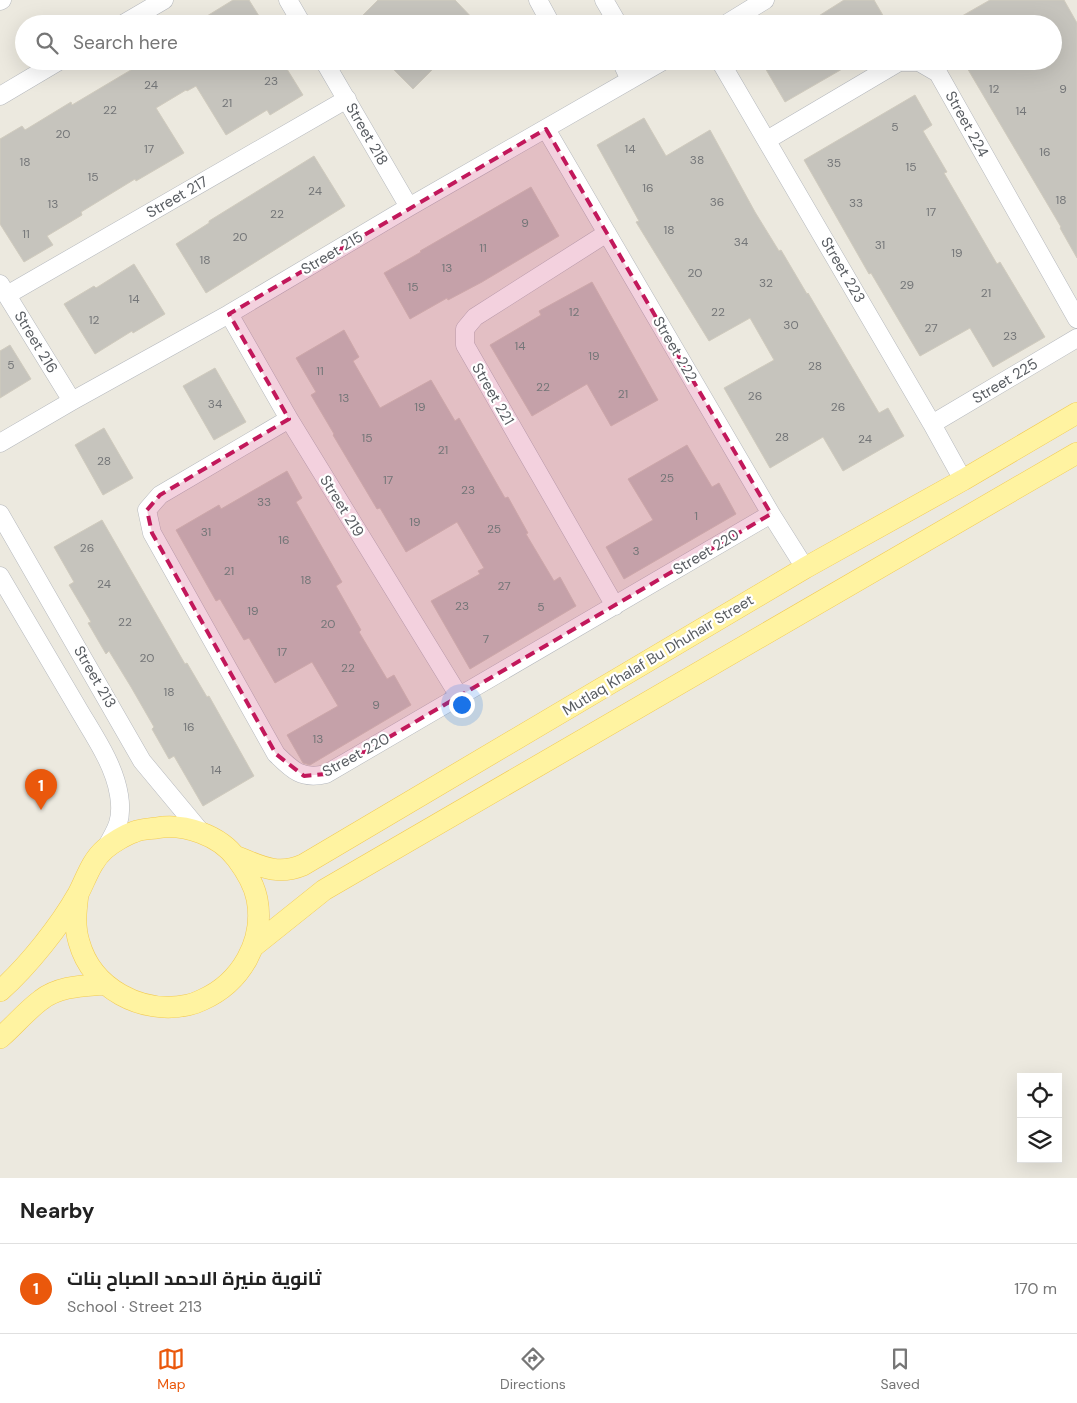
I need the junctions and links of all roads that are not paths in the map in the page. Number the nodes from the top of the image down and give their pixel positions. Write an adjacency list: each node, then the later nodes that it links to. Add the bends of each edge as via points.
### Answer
1 (164, 0): 6 (street)
2 (288, 0): 7 (street)
3 (538, 0): 8 (street)
4 (604, 0): 9 (street)
5 (765, 0): 10 (street)
6 (138, 15)
7 (297, 15)
8 (546, 15)
9 (613, 15)
10 (741, 15)
11 (44, 70): 17 (street)
12 (329, 70): 18 (street, Street 218)
13 (725, 70): 20 (street, Street 223)
14 (885, 70): 20 (street, Street 224)
15 (933, 70): 25 (street, Street 224, via 938,73)
16 (638, 71): 19 (street, Street 215)
17 (0, 96)
18 (346, 99): 21 (street, Street 218); 23 (street, Street 217)
19 (546, 129): 21 (street, Street 215); 22 (street, Street 222)
20 (767, 140): 30 (street, Street 223)
21 (409, 208): 24 (street, Street 215)
22 (607, 233): 35 (street, Street 222); 38 (street, Street 221, via 475,318 466,329 465,345)
23 (3, 290): 27 (street, Street 216)
24 (229, 314): 27 (street, Street 215); 29 (street, Street 219)
25 (1077, 319)
26 (1077, 338): 30 (street, Street 225)
27 (72, 401): 31 (street, Street 215)
28 (1077, 413): 33 (main road, Mutlaq Khalaf Bu Dhuhair Street)
29 (289, 419): 39 (street, Street 219); 39 (street, Street 220, via 160,495 147,510 152,533 276,754 304,776 326,774)
30 (932, 424): 33 (street, Street 223)
31 (0, 443)
32 (1077, 453): 44 (main road, via 324,890)
33 (963, 480): 36 (main road, Mutlaq Khalaf Bu Dhuhair Street)
34 (0, 514): 40 (street, Street 213, via 142,761)
35 (771, 514): 36 (street, Street 222); 38 (street, Street 220)
36 (805, 568): 42 (main road, Mutlaq Khalaf Bu Dhuhair Street, via 303,865 277,871)
37 (0, 576): 41 (street, Street 213, via 114,776 119,794 118,826)
38 (615, 606): 39 (street, Street 220)
39 (459, 696)
40 (201, 832): 41 (main road, via 168,826 134,832); 42 (main road, via 220,842)
41 (104, 850): 43 (main road, via 89,869)
42 (235, 856): 44 (main road, via 249,876 257,899 258,923)
43 (78, 894): 45 (main road, via 75,918 79,943 89,965); 46 (main road, via 54,931)
44 (254, 946): 45 (main road, via 239,973 217,993 190,1005 159,1008 130,1001)
45 (104, 984): 47 (main road, via 57,991 41,1000)
46 (0, 991)
47 (0, 1038)

